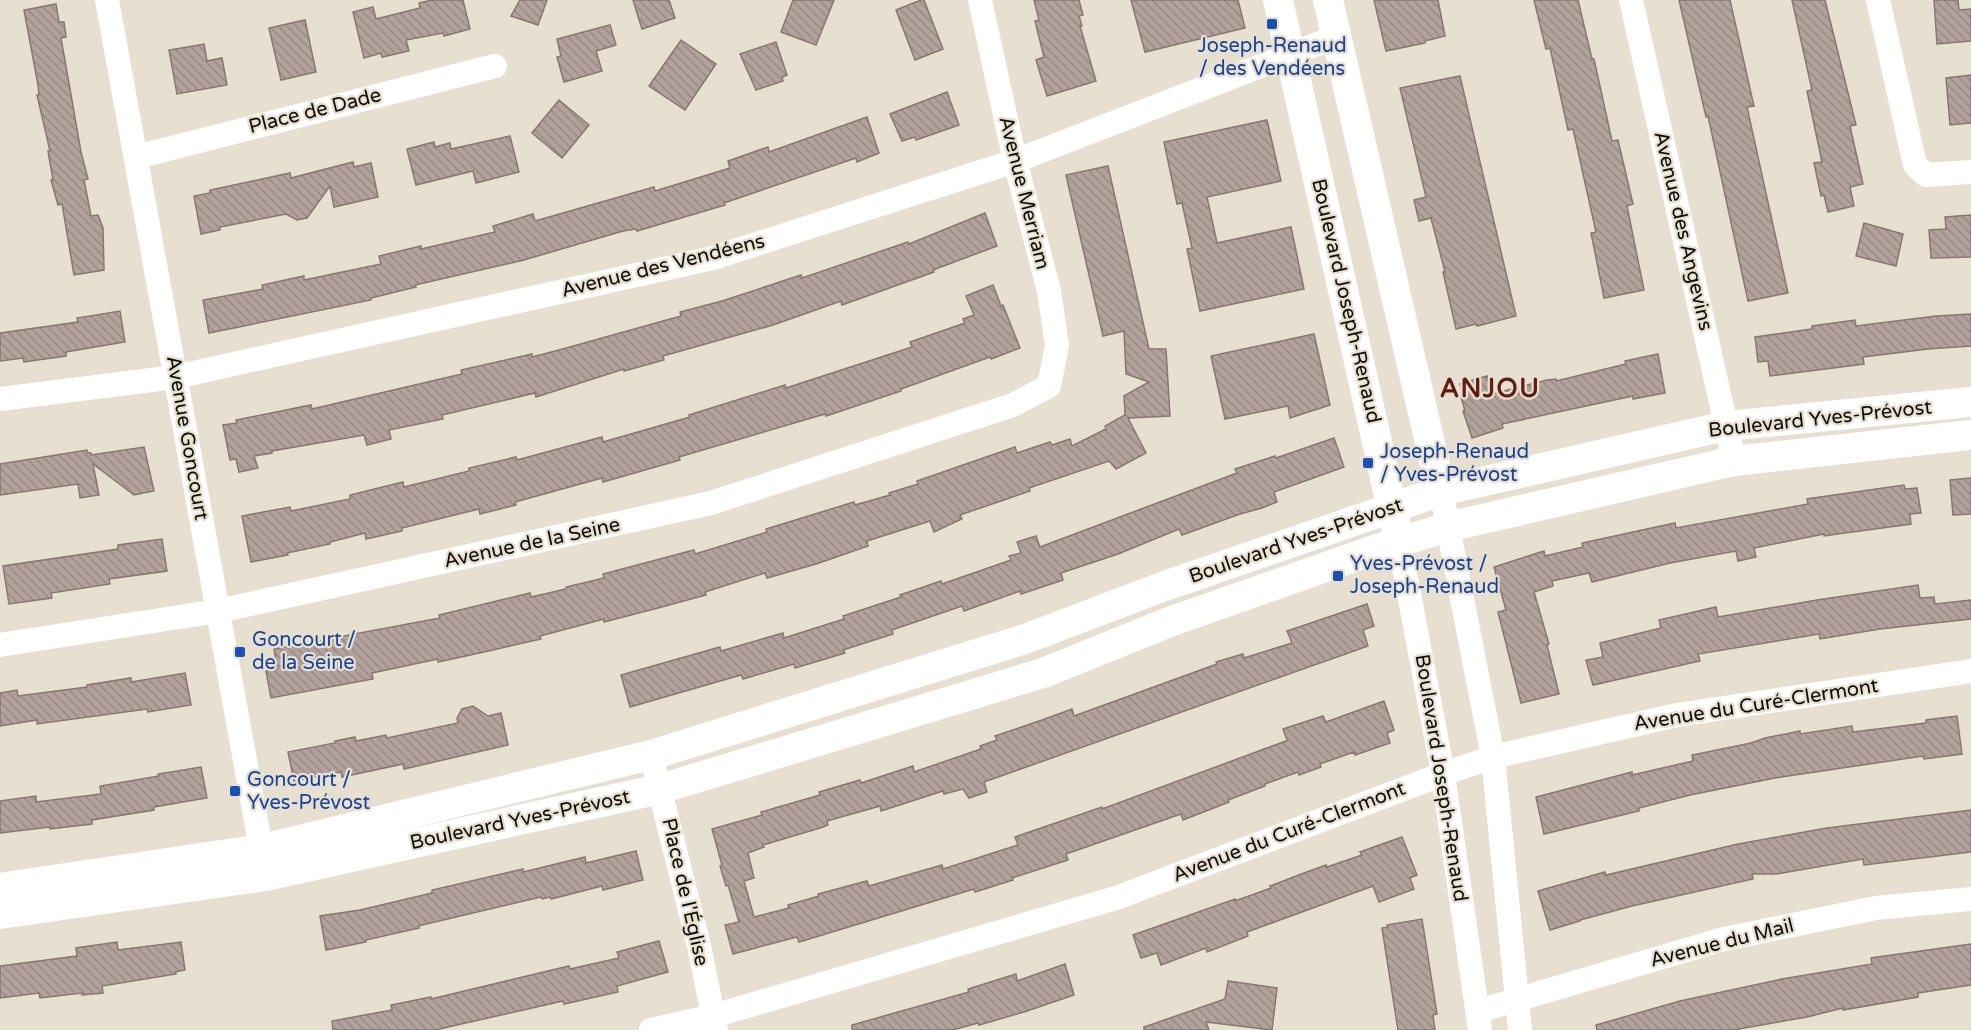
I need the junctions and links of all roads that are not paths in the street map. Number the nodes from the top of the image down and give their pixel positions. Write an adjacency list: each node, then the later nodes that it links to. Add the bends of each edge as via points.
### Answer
1 (107, 0): 10 (street, Avenue Goncourt)
2 (980, 0): 11 (street, Avenue Merriam)
3 (1278, 0): 8 (street, Boulevard Joseph-Renaud)
4 (1328, 0): 7 (street)
5 (1631, 0): 17 (street, Avenue des Angevins)
6 (1878, 0): 12 (street, via 1915,165 1926,175)
7 (1338, 36): 8 (street, Avenue des Vendéens); 20 (street)
8 (1291, 53): 11 (street, Avenue des Vendéens); 21 (street, Boulevard Joseph-Renaud)
9 (495, 66): 10 (street, Place de Dade)
10 (135, 157): 13 (street, Avenue Goncourt)
11 (1015, 161): 13 (street, Avenue des Vendéens, via 713,258); 14 (street, Avenue Merriam, via 1048,291 1057,346)
12 (1971, 172)
13 (176, 377): 15 (street, Avenue des Vendéens); 24 (street, Avenue Goncourt)
14 (1048, 386): 24 (street, Avenue de la Seine, via 1013,405 711,503)
15 (0, 399)
16 (1971, 402): 17 (street, Boulevard Yves-Prévost)
17 (1726, 426): 19 (street, Avenue des Angevins); 20 (street, Boulevard Yves-Prévost)
18 (1971, 435): 19 (street, Boulevard Yves-Prévost)
19 (1734, 461): 22 (street, Boulevard Yves-Prévost)
20 (1441, 491): 21 (street, Boulevard Yves-Prévost); 22 (street)
21 (1393, 508): 23 (street, Boulevard Joseph-Renaud); 25 (street, Boulevard Yves-Prévost)
22 (1448, 527): 23 (street, Boulevard Yves-Prévost); 30 (street)
23 (1399, 542): 28 (street, Boulevard Yves-Prévost, via 1172,621); 31 (street, Boulevard Joseph-Renaud)
24 (218, 611): 26 (street, Avenue de la Seine); 33 (street, Avenue Goncourt)
25 (1017, 641): 28 (street); 29 (street, Boulevard Yves-Prévost)
26 (0, 645)
27 (1971, 671): 30 (street, Avenue du Curé-Clermont, via 1677,715)
28 (1029, 677): 32 (street, Boulevard Yves-Prévost)
29 (651, 755): 32 (street, Place de l'Église); 33 (street, Boulevard Yves-Prévost)
30 (1492, 757): 31 (street, Avenue du Curé-Clermont); 37 (street)
31 (1443, 774): 38 (street, Boulevard Joseph-Renaud); 39 (street, Avenue du Curé-Clermont, via 1116,898)
32 (660, 789): 33 (street, Boulevard Yves-Prévost); 39 (street, Place de l'Église)
33 (263, 863): 34 (street, Boulevard Yves-Prévost); 36 (street, Boulevard Yves-Prévost)
34 (0, 888)
35 (1971, 899): 37 (street, Avenue du Mail, via 1876,908 1725,939)
36 (0, 914)
37 (1516, 998): 38 (street, Avenue du Mail); 41 (street)
38 (1479, 1020)
39 (714, 1023): 40 (street, Avenue du Curé-Clermont)
40 (651, 1030)
41 (1520, 1030)

